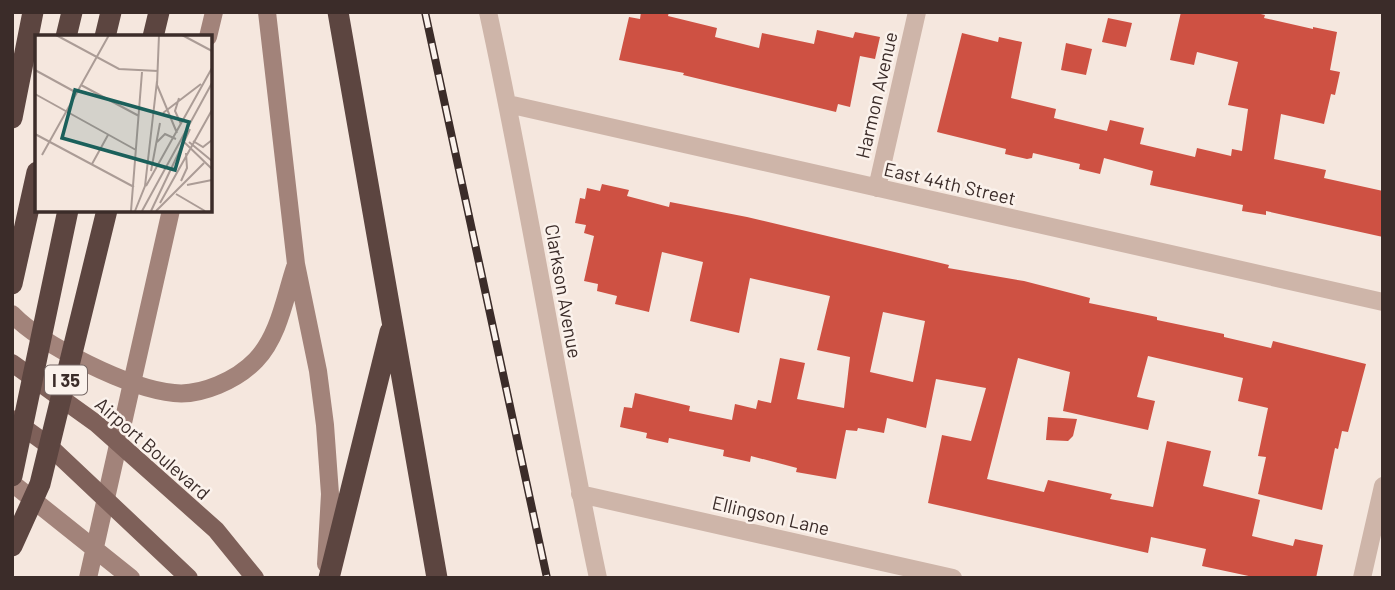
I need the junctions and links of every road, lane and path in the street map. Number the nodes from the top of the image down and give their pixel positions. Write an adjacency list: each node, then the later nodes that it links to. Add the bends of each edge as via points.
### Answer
1 (33, 12): 15 (highway)
2 (72, 12): 10 (highway)
3 (111, 12): 11 (highway)
4 (159, 12): 12 (highway)
5 (214, 12): 13 (main road)
6 (267, 12): 21 (main road)
7 (488, 12): 14 (street, Clarkson Avenue)
8 (917, 12): 17 (street, Harmon Avenue)
9 (339, 16): 25 (highway)
10 (66, 35)
11 (106, 35)
12 (153, 35)
13 (208, 35)
14 (508, 104): 17 (street, East 44th Street); 31 (street, Clarkson Avenue)
15 (12, 118)
16 (35, 181): 22 (highway)
17 (877, 188): 23 (street, East 44th Street)
18 (68, 212): 28 (highway, I 35)
19 (107, 212): 32 (highway, I 35, via 40,484)
20 (169, 217): 34 (main road)
21 (296, 264): 24 (main road, via 273,334 257,359 237,376 203,390 176,394 155,390 101,369 58,347); 38 (main road, via 325,425 330,494)
22 (12, 284)
23 (1383, 302)
24 (12, 314)
25 (392, 324): 38 (highway); 39 (highway)
26 (12, 363): 37 (main road, Airport Boulevard, via 97,424 216,530)
27 (12, 419): 36 (main road, via 48,445)
28 (12, 476)
29 (12, 483): 35 (main road)
30 (1383, 486): 33 (street)
31 (580, 494): 40 (street, Clarkson Avenue); 41 (street, Ellingson Lane)
32 (12, 546)
33 (1374, 561): 42 (street)
34 (88, 578)
35 (131, 578)
36 (189, 578)
37 (255, 578)
38 (327, 578)
39 (437, 578)
40 (598, 578)
41 (953, 578)
42 (1362, 578)

